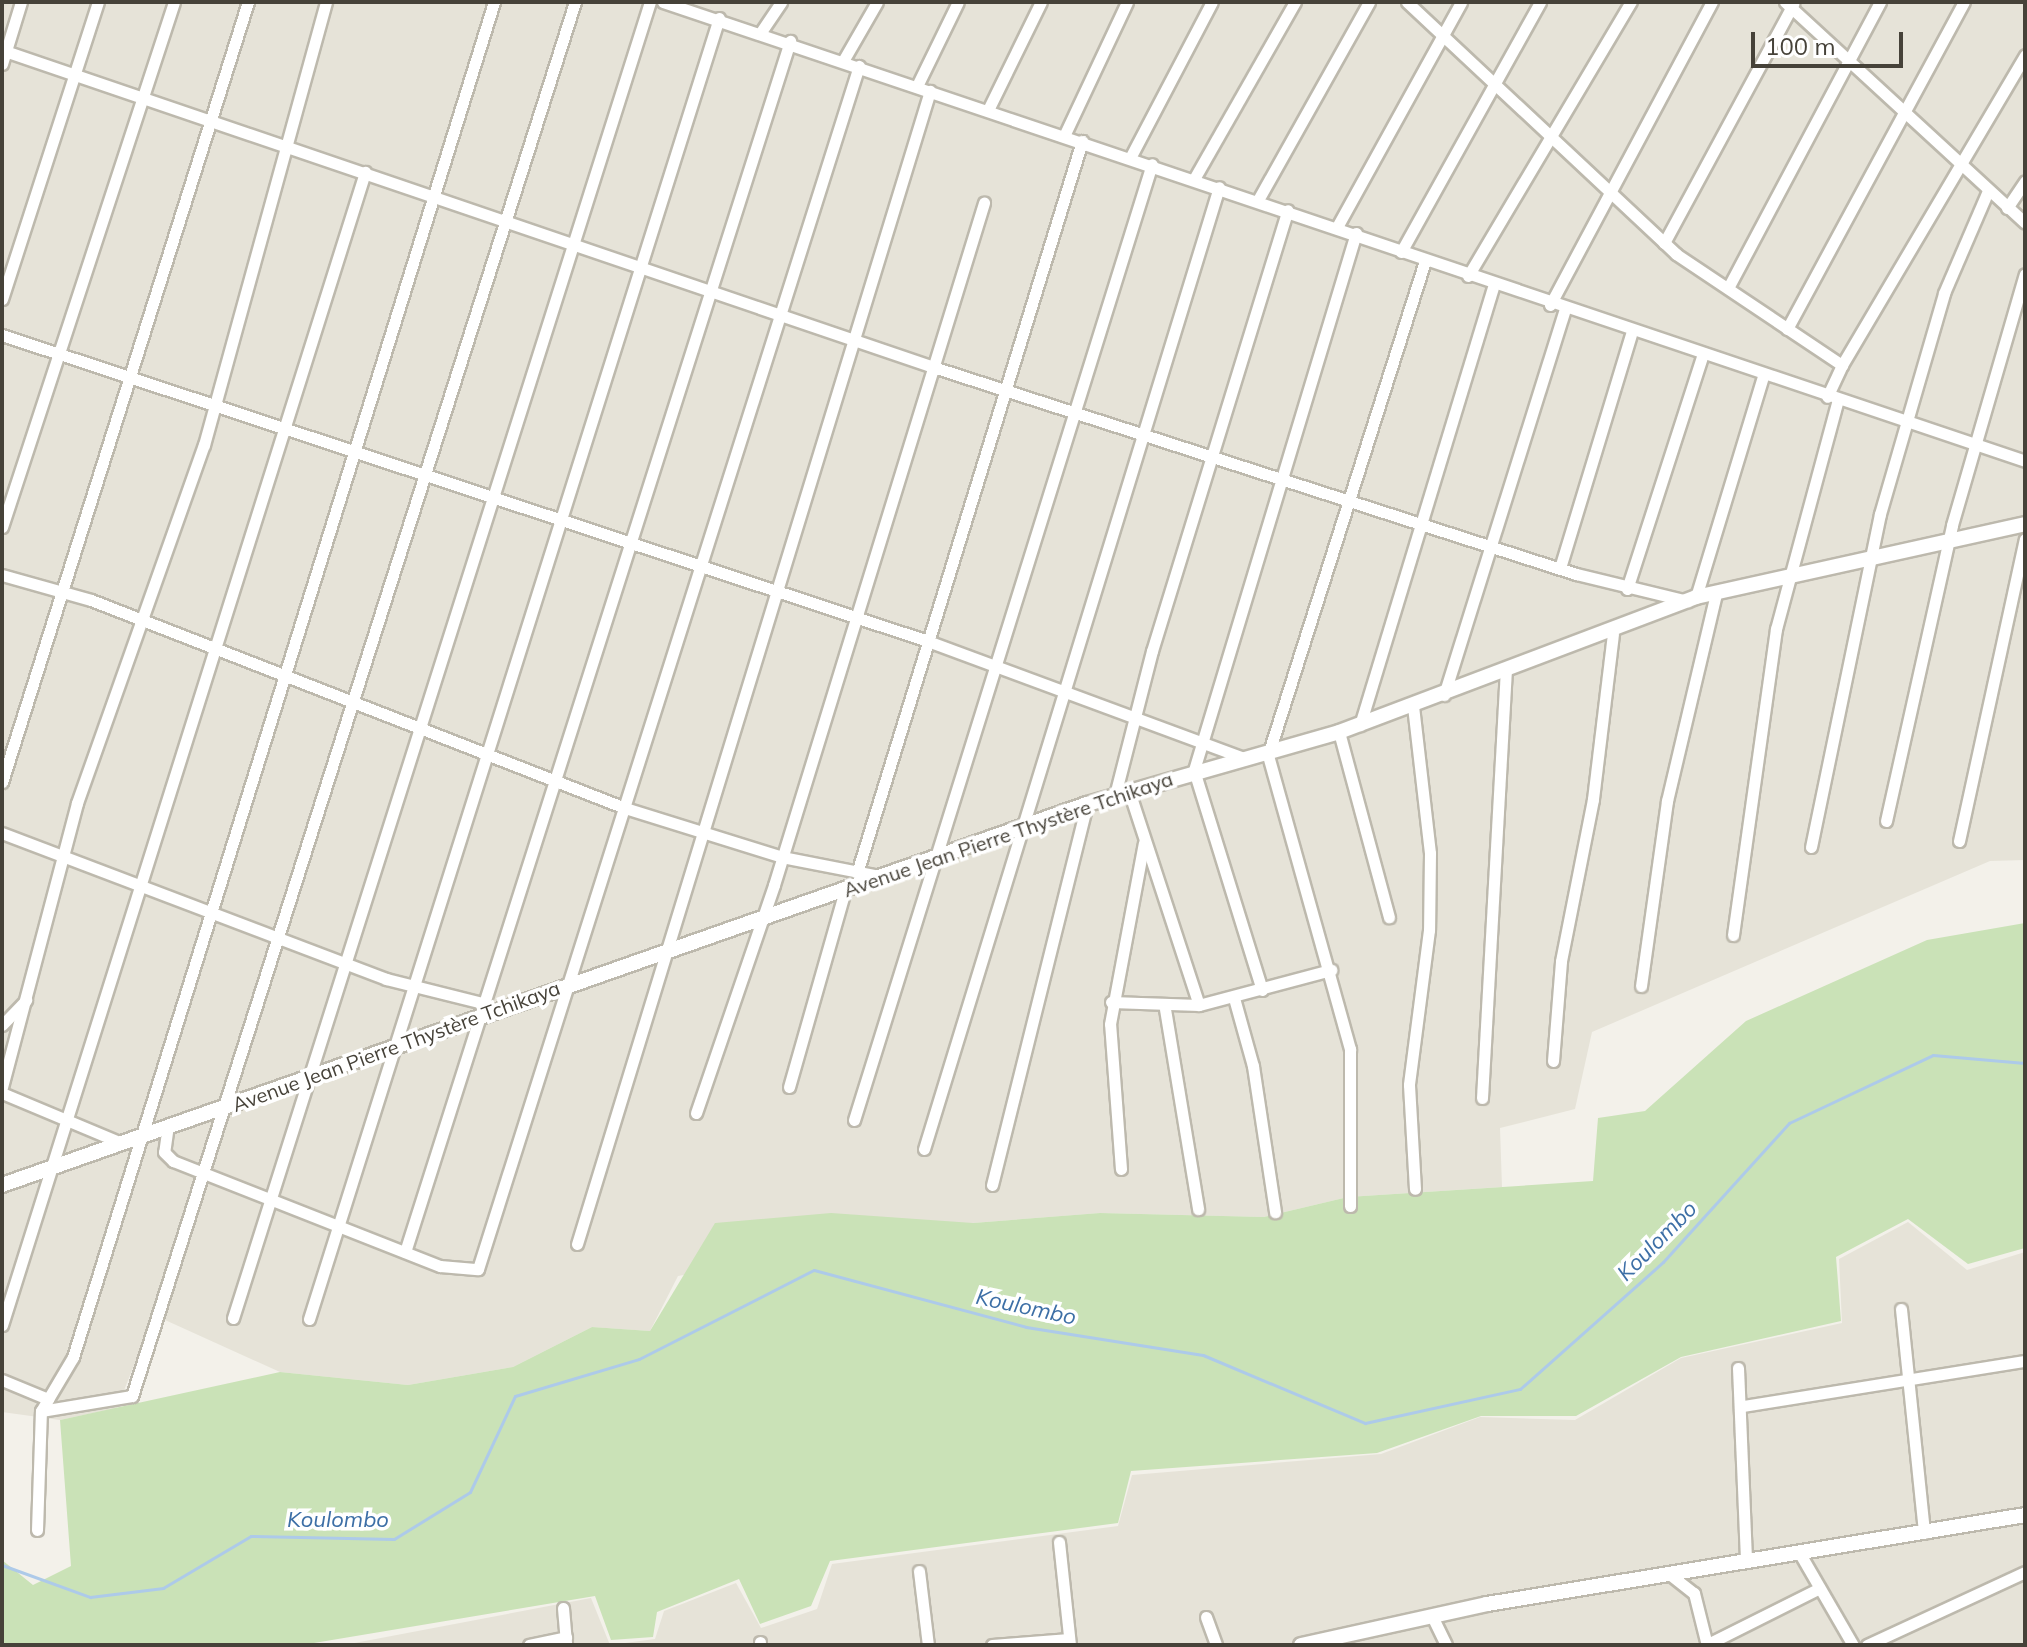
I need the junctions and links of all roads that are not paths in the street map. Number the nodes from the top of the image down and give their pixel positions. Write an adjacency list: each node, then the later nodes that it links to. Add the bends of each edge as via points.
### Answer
1 (21, 2): 31 (street)
2 (98, 2): 37 (street)
3 (174, 2): 41 (street)
4 (248, 2): 44 (street)
5 (326, 2): 48 (street)
6 (494, 2): 58 (street)
7 (575, 2): 63 (street)
8 (650, 2): 68 (street)
9 (663, 2): 26 (street)
10 (781, 2): 28 (street)
11 (877, 2): 34 (street)
12 (958, 2): 39 (street)
13 (1041, 2): 42 (street)
14 (1127, 2): 46 (street)
15 (1212, 2): 49 (street)
16 (1295, 2): 53 (street)
17 (1369, 2): 59 (street)
18 (1407, 2): 29 (street)
19 (1461, 2): 29 (street)
20 (1540, 2): 38 (street)
21 (1631, 2): 45 (street)
22 (1712, 2): 56 (street)
23 (1880, 2): 33 (street)
24 (1964, 2): 43 (street)
25 (1790, 4): 33 (street); 67 (street)
26 (694, 7): 27 (street)
27 (719, 18): 28 (street); 71 (street)
28 (761, 32): 30 (street)
29 (1442, 32): 38 (street); 65 (street)
30 (790, 41): 34 (street); 76 (street)
31 (4, 51): 35 (street); 37 (street)
32 (2025, 55): 51 (street)
33 (1848, 59): 43 (street); 75 (street)
34 (843, 61): 36 (street)
35 (2, 64)
36 (859, 66): 39 (street); 80 (street)
37 (71, 73): 41 (street); 77 (street)
38 (1495, 77): 45 (street); 69 (street)
39 (917, 86): 40 (street)
40 (930, 91): 42 (street); 84 (street)
41 (142, 97): 44 (street); 85 (street)
42 (988, 110): 46 (street)
43 (1903, 112): 51 (street); 81 (street)
44 (212, 121): 48 (street); 89 (street)
45 (1550, 130): 56 (street); 73 (street)
46 (1064, 136): 47 (street)
47 (1082, 141): 49 (street); 91 (street)
48 (283, 145): 52 (street); 93 (street)
49 (1130, 158): 50 (street)
50 (1152, 164): 53 (street); 94 (street)
51 (1957, 165): 57 (street); 87 (street)
52 (365, 172): 58 (street); 96 (street)
53 (1194, 179): 55 (street)
54 (2025, 181): 61 (street)
55 (1219, 187): 59 (street); 97 (street)
56 (1611, 190): 67 (street); 78 (street)
57 (1988, 191): 61 (street); 95 (street, via 1953,268)
58 (434, 195): 63 (street); 99 (street)
59 (1258, 200): 62 (street)
60 (984, 203): 88 (street)
61 (2007, 208): 64 (street)
62 (1288, 210): 65 (street); 100 (street)
63 (505, 220): 68 (street); 102 (street)
64 (2025, 223)
65 (1337, 227): 66 (street)
66 (1356, 233): 69 (street); 103 (street)
67 (1664, 243): 75 (street)
68 (572, 244): 71 (street); 104 (street)
69 (1401, 252): 70 (street)
70 (1425, 261): 73 (street); 105 (street)
71 (640, 267): 76 (street); 106 (street)
72 (2025, 274): 98 (street)
73 (1468, 276): 74 (street)
74 (1493, 286): 78 (street); 108 (street)
75 (1728, 288): 81 (street)
76 (711, 292): 80 (street); 112 (street)
77 (2, 299)
78 (1550, 305): 79 (street)
79 (1565, 310): 82 (street); 113 (street)
80 (779, 312): 84 (street); 115 (street)
81 (1787, 329): 87 (street)
82 (1631, 334): 86 (street); 116 (street)
83 (2, 335): 85 (street)
84 (855, 338): 88 (street); 121 (street)
85 (60, 354): 89 (street); 109 (street)
86 (1702, 357): 90 (street); 119 (street)
87 (1842, 365): 92 (street)
88 (930, 366): 91 (street); 124 (street)
89 (133, 377): 93 (street); 120 (street)
90 (1763, 377): 92 (street); 123 (street)
91 (1005, 391): 94 (street); 127 (street)
92 (1833, 398): 95 (street); 118 (street)
93 (215, 406): 96 (street); 125 (street)
94 (1074, 412): 97 (street); 129 (street)
95 (1906, 422): 98 (street); 114 (street)
96 (287, 429): 99 (street); 128 (street)
97 (1142, 434): 100 (street); 132 (street)
98 (1976, 445): 101 (street); 111 (street)
99 (357, 452): 102 (street); 131 (street)
100 (1212, 457): 103 (street); 136 (street)
101 (2025, 461)
102 (424, 475): 104 (street); 134 (street)
103 (1282, 479): 105 (street); 140 (street)
104 (494, 499): 106 (street); 138 (street)
105 (1352, 500): 108 (street); 141 (street)
106 (563, 520): 112 (street); 142 (street)
107 (2025, 524): 111 (street, Avenue Jean Pierre Thystère Tchikaya)
108 (1420, 525): 113 (street); 137 (street)
109 (2, 527)
110 (2025, 539): 154 (street)
111 (1948, 541): 114 (street, Avenue Jean Pierre Thystère Tchikaya); 150 (street)
112 (631, 542): 115 (street); 145 (street)
113 (1487, 544): 116 (street); 133 (street)
114 (1869, 557): 118 (street, Avenue Jean Pierre Thystère Tchikaya); 156 (street)
115 (700, 568): 121 (street); 149 (street)
116 (1560, 568): 119 (street)
117 (2, 575): 120 (street)
118 (1787, 577): 122 (street, Avenue Jean Pierre Thystère Tchikaya); 167 (street)
119 (1627, 589): 123 (street)
120 (56, 592): 125 (street); 146 (street)
121 (777, 592): 124 (street); 152 (street)
122 (1716, 593): 123 (street, Avenue Jean Pierre Thystère Tchikaya); 174 (street, via 1667,801)
123 (1692, 599): 126 (street, Avenue Jean Pierre Thystère Tchikaya)
124 (855, 617): 127 (street); 157 (street)
125 (139, 623): 128 (street); 158 (street)
126 (1613, 634): 130 (street, Avenue Jean Pierre Thystère Tchikaya); 184 (street, via 1593,799 1561,961)
127 (925, 640): 129 (street); 160 (street)
128 (213, 652): 131 (street); 162 (street)
129 (993, 666): 132 (street); 159 (street)
130 (1506, 673): 133 (street, Avenue Jean Pierre Thystère Tchikaya); 189 (street)
131 (281, 678): 134 (street); 164 (street)
132 (1061, 690): 136 (street); 151 (street)
133 (1444, 695): 135 (street, Avenue Jean Pierre Thystère Tchikaya)
134 (353, 704): 138 (street); 168 (street)
135 (1413, 706): 137 (street, Avenue Jean Pierre Thystère Tchikaya); 203 (street, via 1430,853 1429,930 1409,1085)
136 (1136, 714): 140 (street); 147 (street)
137 (1360, 725): 139 (street, Avenue Jean Pierre Thystère Tchikaya)
138 (419, 732): 142 (street); 170 (street)
139 (1339, 732): 141 (street, Avenue Jean Pierre Thystère Tchikaya); 165 (street)
140 (1200, 738): 143 (street); 144 (street)
141 (1268, 755): 143 (street, Avenue Jean Pierre Thystère Tchikaya); 171 (street)
142 (488, 757): 145 (street); 173 (street)
143 (1248, 759): 144 (street, Avenue Jean Pierre Thystère Tchikaya)
144 (1194, 770): 147 (street, Avenue Jean Pierre Thystère Tchikaya); 175 (street)
145 (557, 780): 149 (street); 180 (street)
146 (2, 782)
147 (1122, 793): 148 (street, Avenue Jean Pierre Thystère Tchikaya); 155 (street)
148 (1087, 804): 151 (street, Avenue Jean Pierre Thystère Tchikaya); 202 (street)
149 (625, 808): 152 (street); 172 (street)
150 (1886, 821)
151 (1019, 828): 159 (street, Avenue Jean Pierre Thystère Tchikaya); 197 (street)
152 (703, 832): 157 (street); 169 (street)
153 (2, 833): 158 (street)
154 (1959, 841)
155 (1144, 843): 178 (street); 179 (street)
156 (1811, 847)
157 (782, 857): 160 (street); 166 (street)
158 (64, 858): 162 (street); 177 (street)
159 (934, 859): 161 (street, Avenue Jean Pierre Thystère Tchikaya); 192 (street)
160 (857, 873): 161 (street)
161 (880, 876): 163 (street, Avenue Jean Pierre Thystère Tchikaya)
162 (141, 886): 164 (street); 193 (street)
163 (845, 891): 166 (street, Avenue Jean Pierre Thystère Tchikaya); 187 (street)
164 (206, 913): 168 (street); 195 (street)
165 (1389, 917)
166 (762, 922): 169 (street, Avenue Jean Pierre Thystère Tchikaya); 191 (street)
167 (1733, 935)
168 (276, 937): 170 (street); 190 (street)
169 (660, 955): 172 (street, Avenue Jean Pierre Thystère Tchikaya); 209 (street, via 631,1076)
170 (344, 965): 173 (street); 185 (street)
171 (1331, 970): 175 (street); 205 (street, via 1352,1064)
172 (570, 984): 180 (street, Avenue Jean Pierre Thystère Tchikaya); 210 (street, via 478,1269 460,1272)
173 (413, 986): 180 (street); 183 (street)
174 (1641, 986)
175 (1262, 990): 176 (street)
176 (1234, 998): 179 (street); 207 (street)
177 (26, 1000): 182 (street); 186 (street)
178 (1111, 1002): 181 (street); 199 (street)
179 (1199, 1005): 181 (street)
180 (480, 1009): 183 (street, Avenue Jean Pierre Thystère Tchikaya); 210 (street)
181 (1165, 1009): 206 (street)
182 (2, 1025)
183 (390, 1049): 185 (street, Avenue Jean Pierre Thystère Tchikaya); 208 (street)
184 (1553, 1061)
185 (310, 1076): 190 (street, Avenue Jean Pierre Thystère Tchikaya); 204 (street)
186 (2, 1087)
187 (789, 1087)
188 (2, 1093): 193 (street)
189 (1482, 1098)
190 (226, 1106): 194 (street, Avenue Jean Pierre Thystère Tchikaya); 200 (street)
191 (696, 1113)
192 (854, 1120)
193 (69, 1121): 196 (street); 198 (street)
194 (168, 1125): 195 (street, Avenue Jean Pierre Thystère Tchikaya); 200 (street, via 167,1157)
195 (137, 1135): 196 (street, Avenue Jean Pierre Thystère Tchikaya); 219 (street, via 73,1357)
196 (119, 1142): 198 (street, Avenue Jean Pierre Thystère Tchikaya)
197 (924, 1149)
198 (56, 1167): 201 (street, Avenue Jean Pierre Thystère Tchikaya); 214 (street)
199 (1121, 1169)
200 (204, 1173): 204 (street); 221 (street, via 130,1399)
201 (2, 1185)
202 (992, 1185)
203 (1415, 1189)
204 (271, 1195): 208 (street); 212 (street)
205 (1350, 1206)
206 (1198, 1209)
207 (1275, 1212)
208 (341, 1222): 210 (street); 213 (street)
209 (577, 1244)
210 (405, 1252)
211 (1901, 1309): 218 (street)
212 (233, 1318)
213 (309, 1319)
214 (2, 1325)
215 (2025, 1361): 218 (street)
216 (1738, 1368): 220 (street)
217 (2, 1380): 219 (street)
218 (1907, 1382): 220 (street); 224 (street)
219 (48, 1399): 221 (street)
220 (1743, 1406): 227 (street)
221 (41, 1411): 223 (street)
222 (2025, 1515): 224 (street)
223 (37, 1530)
224 (1924, 1533): 226 (street)
225 (1059, 1542): 236 (street)
226 (1799, 1552): 227 (street); 231 (street)
227 (1746, 1561): 230 (street)
228 (919, 1571): 238 (street)
229 (2025, 1572): 245 (street)
230 (1668, 1573): 233 (street); 243 (street, via 1694,1593)
231 (1820, 1588): 243 (street); 244 (street)
232 (563, 1608): 235 (street)
233 (1432, 1616): 241 (street); 242 (street)
234 (1206, 1617): 240 (street)
235 (566, 1641): 237 (street)
236 (1070, 1642): 239 (street)
237 (529, 1645)
238 (928, 1645)
239 (992, 1645)
240 (1216, 1645)
241 (1301, 1645)
242 (1446, 1645)
243 (1707, 1645)
244 (1853, 1645)
245 (1867, 1645)

